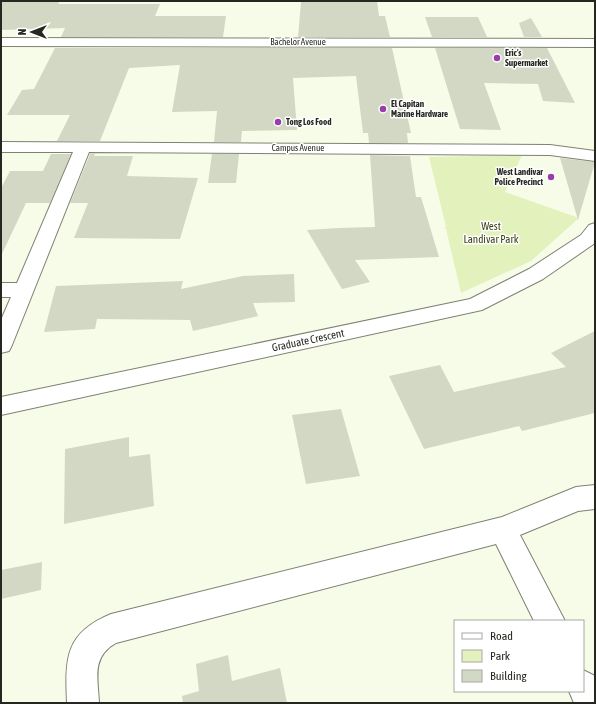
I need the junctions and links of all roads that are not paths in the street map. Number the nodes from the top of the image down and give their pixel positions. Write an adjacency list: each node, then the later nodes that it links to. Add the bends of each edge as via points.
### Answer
1 (1, 42): 2 (street, Bachelor Avenue)
2 (595, 43)
3 (1, 147): 4 (street, Campus Avenue)
4 (83, 147): 5 (street, Campus Avenue, via 550,150); 8 (street)
5 (595, 156)
6 (595, 229): 10 (street, Graduate Crescent, via 588,239 536,274 476,305)
7 (1, 290): 8 (street)
8 (24, 290): 9 (street)
9 (1, 345)
10 (1, 406)
11 (595, 497): 12 (street, via 576,499)
12 (503, 529): 13 (street); 15 (street, via 111,629 98,635 87,648 82,663)
13 (549, 620)
14 (584, 688): 16 (street)
15 (83, 703)
16 (592, 703)

